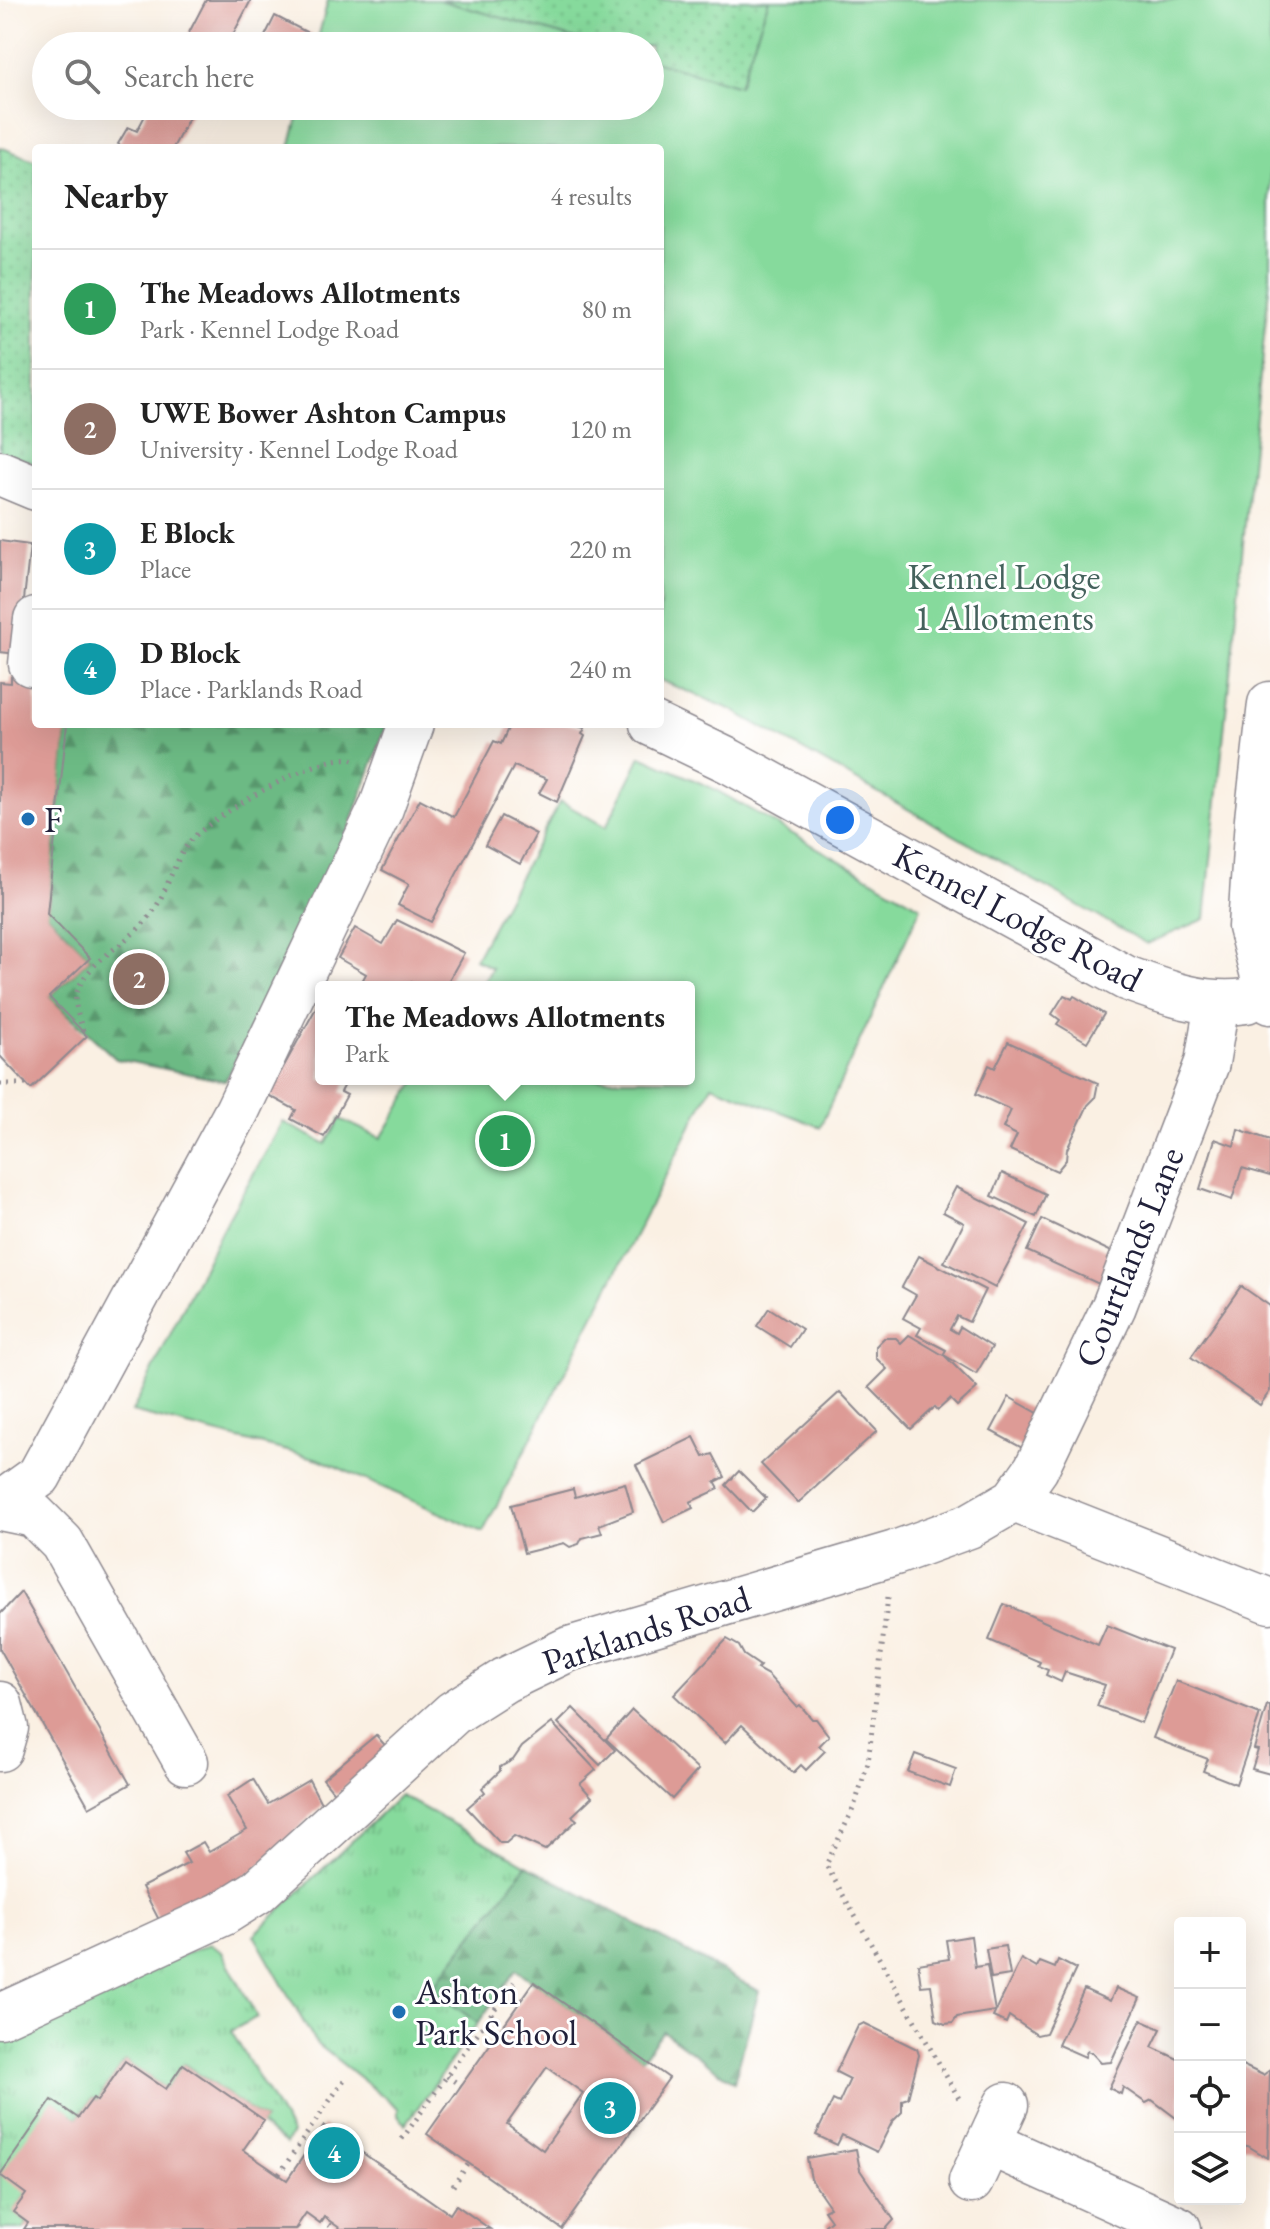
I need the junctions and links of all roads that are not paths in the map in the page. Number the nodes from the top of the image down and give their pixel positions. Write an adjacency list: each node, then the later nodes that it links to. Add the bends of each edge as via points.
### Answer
1 (0, 473): 2 (street)
2 (32, 486)
3 (32, 655): 4 (street)
4 (31, 664)
5 (1270, 704): 8 (street, via 1250,927)
6 (410, 728): 11 (street, via 381,808 237,1111 39,1476)
7 (660, 728): 9 (street, Kennel Lodge Road, via 1126,978)
8 (1269, 999): 9 (street, Kennel Lodge Road)
9 (1217, 1003): 10 (street, Courtlands Lane, via 1207,1063 1124,1281 1036,1469)
10 (1014, 1500): 12 (street); 16 (street, Parklands Road, via 969,1526 895,1553 569,1649 505,1680 453,1713 257,1892 222,1914)
11 (0, 1506): 15 (street, via 34,1515 62,1543)
12 (1270, 1601)
13 (0, 1704): 14 (street, via 6,1728)
14 (0, 1749)
15 (186, 1762)
16 (0, 2016)
17 (989, 2143): 18 (street)
18 (1179, 2229)

